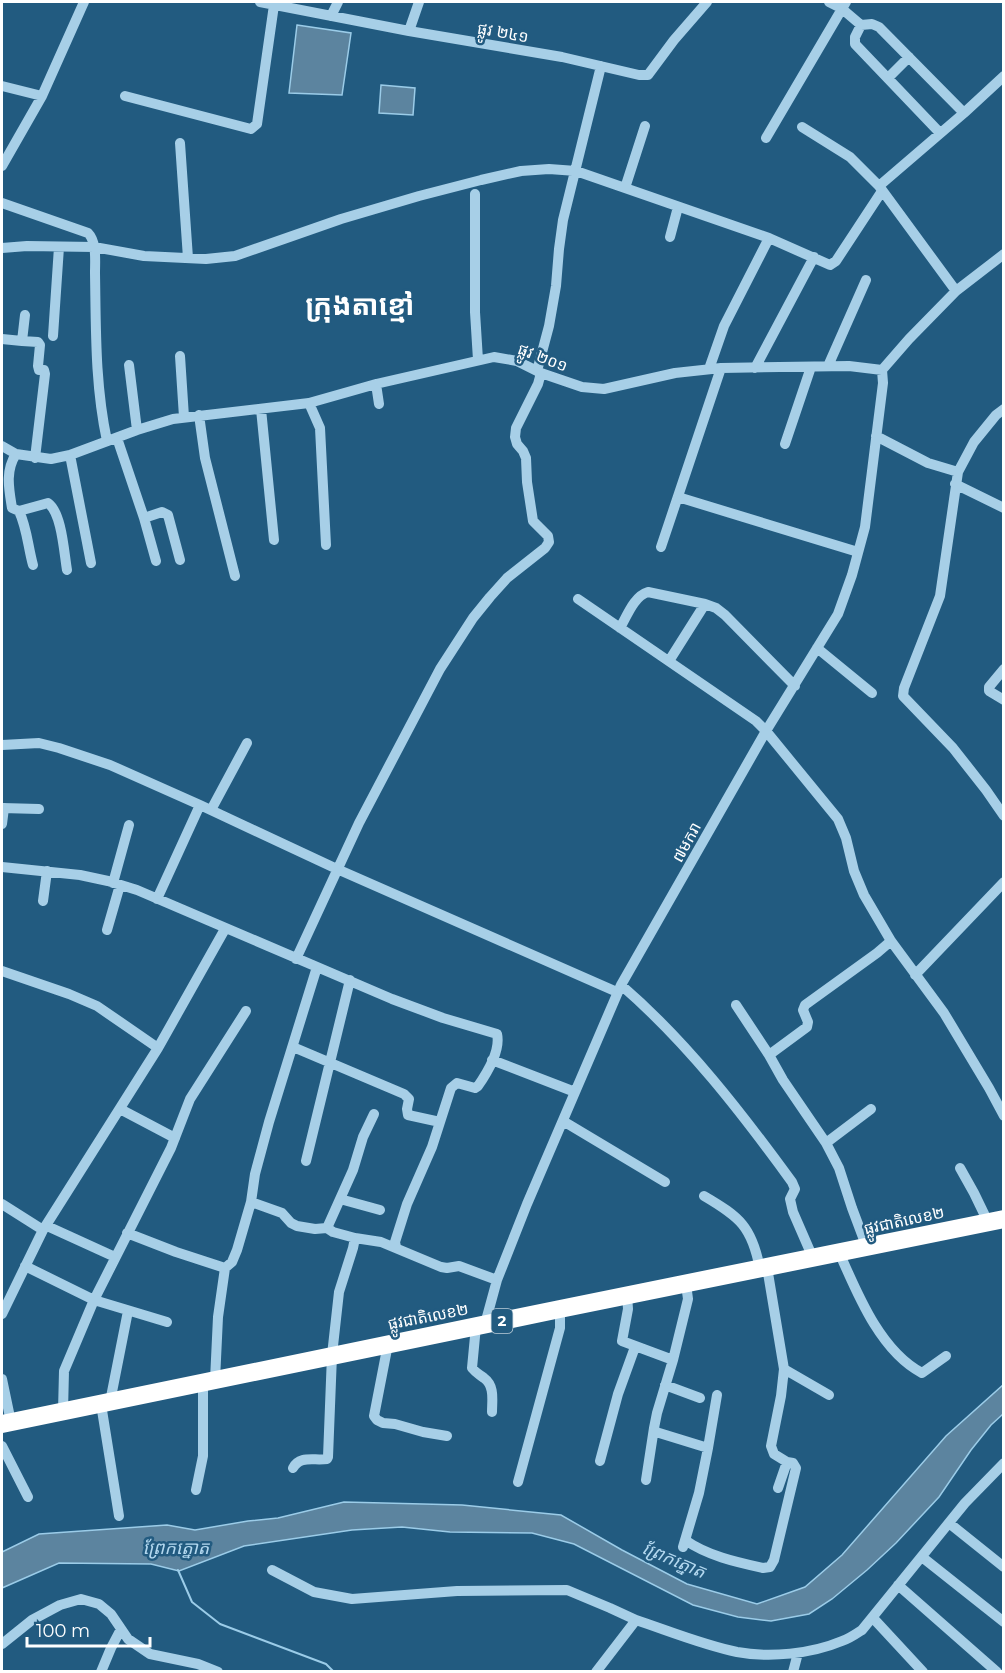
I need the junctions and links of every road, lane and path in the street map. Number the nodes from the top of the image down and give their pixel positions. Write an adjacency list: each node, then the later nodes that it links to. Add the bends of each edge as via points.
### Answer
1 (84, 2): 17 (street)
2 (260, 2): 7 (street, ផ្លូវ ២៤១)
3 (338, 2): 9 (street)
4 (419, 2): 11 (street)
5 (707, 2): 13 (street, ផ្លូវ ២៤១, via 648,75)
6 (829, 2): 8 (street)
7 (274, 4): 9 (street, ផ្លូវ ២៤១); 18 (street, via 255,127)
8 (843, 5): 10 (street); 23 (street)
9 (331, 16): 11 (street, ផ្លូវ ២៤១)
10 (861, 25): 12 (street, via 879,27); 15 (street, via 855,44)
11 (409, 31): 13 (street, ផ្លូវ ២៤១)
12 (909, 57): 15 (street); 19 (street)
13 (600, 66): 26 (street)
14 (1004, 76): 19 (street)
15 (888, 78): 22 (street)
16 (2, 86): 17 (street)
17 (42, 96): 25 (street)
18 (125, 96)
19 (964, 113): 22 (street)
20 (645, 126): 27 (street)
21 (802, 127): 28 (street, via 850,157)
22 (940, 133): 28 (street)
23 (766, 138)
24 (180, 143): 39 (street)
25 (2, 166)
26 (576, 171): 27 (street); 39 (street, via 521,171 408,199 235,256); 55 (street, via 563,220 556,286)
27 (625, 188): 31 (street)
28 (880, 189): 38 (street, via 832,265); 41 (street)
29 (475, 194): 47 (street)
30 (2, 203): 35 (street, via 88,233)
31 (678, 207): 32 (street); 33 (street)
32 (670, 237)
33 (769, 238): 38 (street); 53 (street, via 724,326)
34 (59, 247): 35 (street); 36 (street); 43 (street)
35 (94, 247): 39 (street, via 144,256); 65 (street, via 97,374 100,401)
36 (2, 248)
37 (1004, 254): 41 (street)
38 (814, 257): 52 (street)
39 (188, 258)
40 (866, 280): 49 (street)
41 (956, 291): 54 (street)
42 (25, 315): 45 (street)
43 (53, 336)
44 (2, 339): 45 (street)
45 (22, 341): 70 (street, via 38,342 38,366 45,374)
46 (180, 356): 62 (street)
47 (478, 360): 55 (street, ផ្លូវ ២០១, via 494,357); 56 (street, ផ្លូវ ២០១)
48 (129, 365): 63 (street)
49 (828, 366): 50 (street, ផ្លូវ ២០១); 54 (street, ផ្លូវ ២០១)
50 (811, 367): 52 (street, ផ្លូវ ២០១); 66 (street)
51 (721, 368): 52 (street, ផ្លូវ ២០១); 53 (street, ផ្លូវ ២០១); 73 (street)
52 (755, 368)
53 (709, 369): 55 (street, ផ្លូវ ២០១, via 604,389 582,387)
54 (882, 370): 64 (street, ៧មករា)
55 (539, 372): 107 (street, via 538,384 515,437 526,458 533,521 549,542 507,578 473,618 440,669)
56 (376, 384): 57 (street, ផ្លូវ ២០១); 58 (street)
57 (309, 403): 59 (street, ផ្លូវ ២០១); 78 (street, via 320,428)
58 (379, 404)
59 (261, 409): 61 (street, ផ្លូវ ២០១); 77 (street)
60 (1004, 409): 71 (street, via 974,442)
61 (199, 416): 62 (street, ផ្លូវ ២០១); 86 (street, via 205,458)
62 (184, 417): 63 (street, ផ្លូវ ២០១)
63 (137, 430): 65 (street, ផ្លូវ ២០១)
64 (876, 436): 71 (street, via 928,463); 80 (street, ៧មករា, via 865,527)
65 (112, 440): 69 (street, ផ្លូវ ២០១); 76 (street)
66 (786, 444)
67 (2, 446): 68 (street, ផ្លូវ ២០១)
68 (16, 454): 70 (street, ផ្លូវ ២០១); 75 (street, via 9,470 9,483 12,508)
69 (70, 455): 70 (street, ផ្លូវ ២០១); 83 (street)
70 (35, 458)
71 (958, 472): 72 (street)
72 (955, 484): 74 (street); 103 (street, via 940,596 903,696 953,748)
73 (678, 497): 79 (street); 80 (street)
74 (1004, 508)
75 (19, 511): 84 (street); 85 (street, via 48,503 54,508)
76 (144, 518): 81 (street, via 162,512 168,515); 82 (street)
77 (274, 540)
78 (326, 545)
79 (661, 547)
80 (858, 552): 90 (street, ៧មករា, via 838,614)
81 (180, 560)
82 (156, 561)
83 (91, 562)
84 (33, 565)
85 (67, 570)
86 (235, 576)
87 (578, 599): 89 (street)
88 (705, 604): 89 (street, via 648,592 638,598); 91 (street); 93 (street, via 731,620)
89 (620, 628): 91 (street)
90 (818, 648): 93 (street, ៧មករា); 94 (street)
91 (669, 661): 96 (street)
92 (1004, 669): 95 (street, via 989,687 989,691)
93 (795, 686): 96 (street, ៧មករា)
94 (872, 693)
95 (1004, 700)
96 (766, 731): 115 (street, via 838,819 864,895); 121 (street, ៧មករា)
97 (247, 743): 102 (street)
98 (2, 745): 99 (street, via 39,743 59,748 110,765)
99 (200, 805): 102 (street); 111 (street)
100 (3, 808): 101 (street); 104 (street)
101 (39, 809)
102 (211, 810): 107 (street)
103 (1004, 816)
104 (2, 824)
105 (129, 825): 110 (street)
106 (2, 867): 108 (street)
107 (337, 869): 116 (street); 121 (street)
108 (47, 871): 110 (street); 112 (street)
109 (1004, 882): 119 (street)
110 (116, 884): 111 (street); 114 (street)
111 (157, 899): 113 (street)
112 (44, 901)
113 (225, 929): 116 (street); 125 (street)
114 (107, 930)
115 (891, 941): 119 (street); 126 (street, via 805,1005 807,1027)
116 (296, 959): 117 (street)
117 (317, 967): 120 (street); 124 (street)
118 (2, 971): 125 (street, via 97,1006)
119 (915, 975): 133 (street, via 944,1013)
120 (350, 980): 127 (street, via 432,1014 497,1034); 128 (street)
121 (619, 989): 129 (street, ៧មករា); 155 (street, via 666,1027 734,1105 792,1182 795,1189 789,1200)
122 (736, 1005): 126 (street)
123 (246, 1011): 136 (street, via 190,1099)
124 (293, 1047): 128 (street); 143 (street, via 269,1122)
125 (158, 1048): 130 (street)
126 (769, 1054): 137 (street)
127 (492, 1060): 129 (street); 135 (street, via 475,1088 453,1085)
128 (330, 1062): 135 (street, via 408,1096 408,1114); 138 (street)
129 (575, 1092): 134 (street, ៧មករា)
130 (120, 1109): 136 (street); 147 (street)
131 (871, 1109): 137 (street)
132 (374, 1114): 142 (street)
133 (1004, 1116)
134 (563, 1121): 140 (street); 159 (street, ៧មករា)
135 (440, 1122): 151 (street, via 407,1204)
136 (175, 1138): 149 (street)
137 (826, 1143): 152 (street, via 839,1168)
138 (306, 1161)
139 (960, 1168): 146 (street)
140 (665, 1182)
141 (704, 1196): 158 (street, via 736,1216)
142 (340, 1199): 145 (street); 148 (street)
143 (251, 1202): 148 (street, via 282,1213 297,1226); 157 (street, via 237,1250)
144 (2, 1204): 147 (street)
145 (380, 1210)
146 (996, 1221): 152 (highway, ផ្លូវជាតិលេខ២ / 2)
147 (45, 1228): 154 (street); 156 (street)
148 (327, 1228): 150 (street)
149 (127, 1233): 154 (street); 157 (street)
150 (355, 1238): 151 (street); 170 (street, via 339,1292)
151 (396, 1247): 159 (street, via 441,1267 459,1266)
152 (867, 1248): 153 (highway, ផ្លូវជាតិលេខ២ / 2)
153 (839, 1252): 155 (highway, ផ្លូវជាតិលេខ២ / 2); 171 (street, via 861,1301 895,1351 922,1373)
154 (115, 1257): 162 (street)
155 (813, 1258): 158 (highway, ផ្លូវជាតិលេខ២ / 2)
156 (25, 1266): 162 (street); 165 (street)
157 (225, 1268): 175 (street)
158 (763, 1268): 160 (highway, ផ្លូវជាតិលេខ២ / 2); 173 (street)
159 (497, 1280): 167 (street, ៧មករា)
160 (686, 1284): 161 (highway, ផ្លូវជាតិលេខ២ / 2); 172 (street, via 688,1299)
161 (627, 1295): 163 (highway, ផ្លូវជាតិលេខ២ / 2); 169 (street, via 622,1341)
162 (94, 1300): 164 (street); 181 (street, via 64,1371)
163 (560, 1309): 167 (highway, ផ្លូវជាតិលេខ២ / 2); 193 (street, via 560,1328)
164 (128, 1311): 166 (street); 180 (street)
165 (2, 1314)
166 (167, 1322)
167 (481, 1325): 168 (highway, ផ្លូវជាតិលេខ២ / 2); 182 (street, ៧មករា, via 472,1368 490,1384)
168 (388, 1344): 170 (highway, ផ្លូវជាតិលេខ២ / 2); 185 (street, via 374,1416 383,1423)
169 (635, 1347): 172 (street); 188 (street)
170 (332, 1355): 175 (highway, ផ្លូវជាតិលេខ២ / 2); 191 (street, via 328,1457 303,1459)
171 (946, 1356)
172 (674, 1360): 176 (street)
173 (784, 1369): 178 (street); 189 (street, via 771,1446 774,1454)
174 (2, 1379): 183 (street)
175 (209, 1381): 180 (highway, ផ្លូវជាតិលេខ២ / 2); 195 (street)
176 (665, 1386): 179 (street); 184 (street)
177 (717, 1395): 187 (street)
178 (829, 1395)
179 (700, 1398)
180 (105, 1403): 181 (highway, ផ្លូវជាតិលេខ២ / 2); 197 (street)
181 (63, 1411): 183 (highway, ផ្លូវជាតិលេខ២ / 2)
182 (492, 1412)
183 (6, 1423)
184 (654, 1428): 187 (street, via 656,1432); 192 (street)
185 (447, 1436)
186 (2, 1446): 196 (street)
187 (708, 1448): 189 (street, via 684,1543 763,1568 770,1567 774,1560 796,1468)
188 (600, 1461)
189 (787, 1462): 194 (street)
190 (1004, 1463): 198 (street)
191 (293, 1468)
192 (646, 1480)
193 (518, 1482)
194 (778, 1488)
195 (196, 1490)
196 (28, 1497)
197 (119, 1516)
198 (949, 1522): 199 (street); 200 (street)
199 (922, 1557): 202 (street); 205 (street)
200 (1004, 1567)
201 (272, 1569): 204 (street, via 314,1592 352,1599 458,1591 567,1590)
202 (898, 1585): 203 (street); 215 (street)
203 (873, 1618): 208 (street, via 843,1641); 214 (street)
204 (636, 1620): 208 (street, via 738,1652); 212 (street)
205 (1004, 1622)
206 (121, 1629): 207 (street, via 99,1604 81,1599 32,1620); 209 (street, via 128,1639 150,1654); 210 (street)
207 (2, 1643)
208 (798, 1653): 213 (street)
209 (197, 1668): 211 (street)
210 (100, 1671)
211 (218, 1671)
212 (596, 1671)
213 (793, 1671)
214 (922, 1671)
215 (997, 1671)

